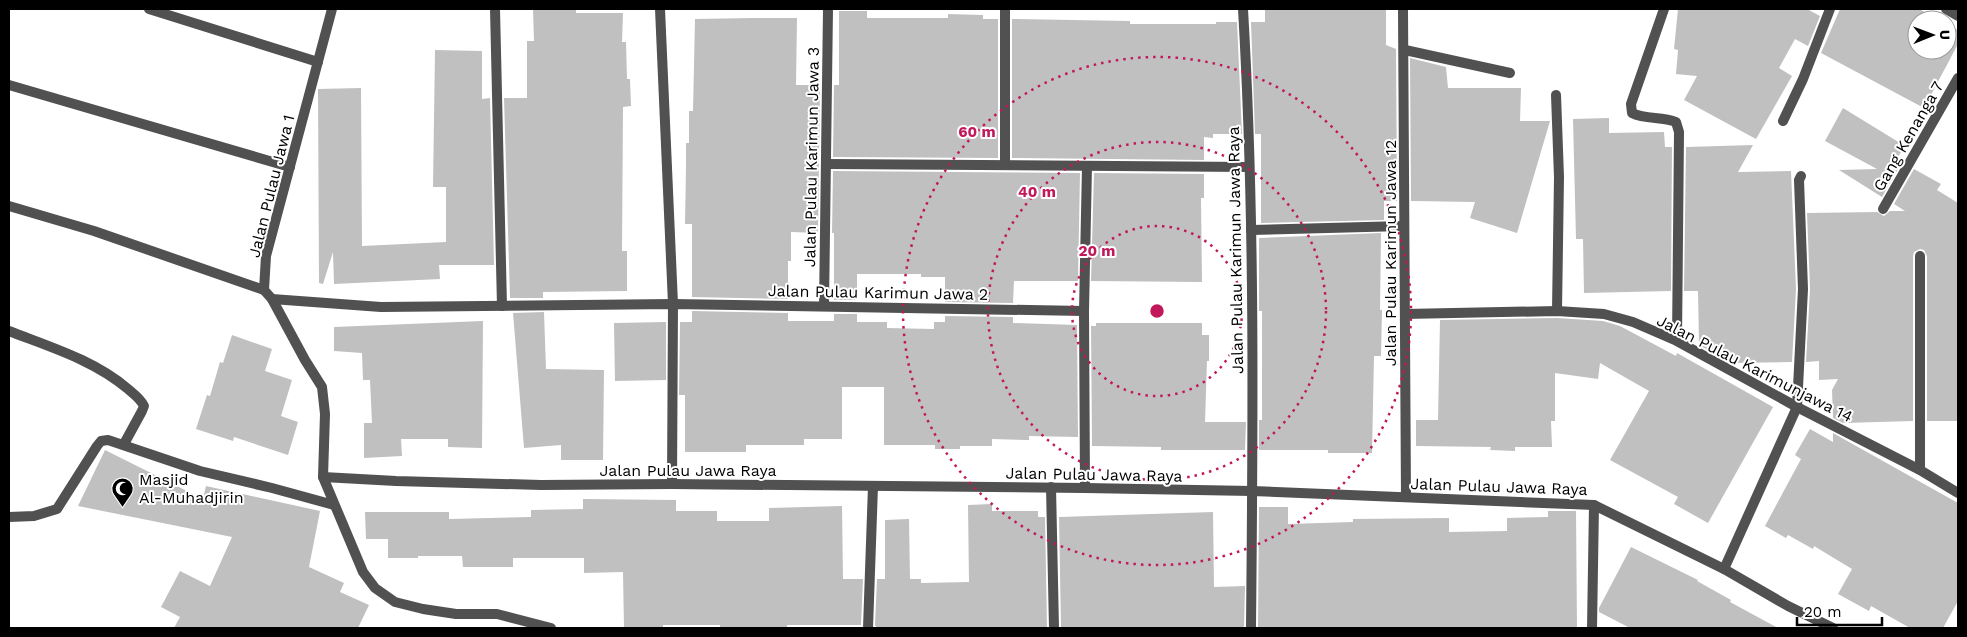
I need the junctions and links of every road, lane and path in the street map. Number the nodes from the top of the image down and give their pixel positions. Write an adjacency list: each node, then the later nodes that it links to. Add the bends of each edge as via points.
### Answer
1 (149, 9): 14 (street)
2 (332, 9): 14 (street, Jalan Pulau Jawa 1)
3 (494, 9): 34 (street)
4 (660, 9): 33 (street)
5 (828, 9): 20 (street, Jalan Pulau Karimun Jawa 3)
6 (1005, 9): 21 (street)
7 (1243, 9): 24 (street, Jalan Pulau Karimun Jawa Raya)
8 (1403, 9): 13 (street, Jalan Pulau Karimun Jawa 12)
9 (1664, 9): 40 (street, via 1631,104 1632,113 1676,122 1679,132)
10 (1830, 9): 19 (street)
11 (1946, 9): 12 (street)
12 (1958, 16)
13 (1405, 50): 15 (street); 28 (street, Jalan Pulau Karimun Jawa 12)
14 (318, 62): 23 (street, Jalan Pulau Jawa 1)
15 (1510, 73)
16 (1958, 78): 27 (street, Gang Kenanga 7)
17 (9, 84): 23 (street)
18 (1556, 95): 37 (street, via 1559,177)
19 (1784, 122)
20 (826, 164): 21 (street); 35 (street, Jalan Pulau Karimun Jawa 3)
21 (1005, 166): 22 (street)
22 (1087, 166): 24 (street); 36 (street)
23 (290, 167): 31 (street, Jalan Pulau Jawa 1, via 266,256)
24 (1249, 167): 29 (street, Jalan Pulau Karimun Jawa Raya)
25 (1801, 176): 41 (street, via 1803,289)
26 (9, 206): 31 (street)
27 (1883, 209)
28 (1404, 226): 29 (street); 38 (street, Jalan Pulau Karimun Jawa 12)
29 (1251, 230): 49 (street, Jalan Pulau Karimun Jawa Raya)
30 (1920, 256): 43 (street)
31 (264, 290): 32 (street)
32 (272, 300): 34 (street, Jalan Pulau Karimun Jawa 2, via 381,307); 44 (street, via 322,388)
33 (672, 304): 34 (street, Jalan Pulau Karimun Jawa 2); 35 (street, Jalan Pulau Karimun Jawa 2); 45 (street)
34 (502, 306)
35 (824, 306): 36 (street, Jalan Pulau Karimun Jawa 2)
36 (1084, 310): 48 (street)
37 (1557, 311): 38 (street, Jalan Pulau Karimunjawa 14); 40 (street, Jalan Pulau Karimunjawa 14, via 1604,314 1633,322)
38 (1405, 314): 51 (street, Jalan Pulau Karimun Jawa 12)
39 (9, 331): 42 (street, via 82,359 141,400 144,406)
40 (1676, 341): 41 (street, Jalan Pulau Karimunjawa 14)
41 (1797, 407): 43 (street, Jalan Pulau Karimunjawa 14); 55 (street)
42 (124, 444): 52 (street, via 200,472); 54 (street, via 101,441 57,509 34,516)
43 (1920, 470): 50 (street, Jalan Pulau Karimunjawa 14)
44 (324, 477): 45 (street, Jalan Pulau Jawa Raya, via 541,485); 52 (street)
45 (672, 484): 46 (street, Jalan Pulau Jawa Raya)
46 (873, 486): 47 (street, Jalan Pulau Jawa Raya); 58 (street)
47 (1051, 488): 48 (street, Jalan Pulau Jawa Raya); 59 (street)
48 (1085, 488): 49 (street, Jalan Pulau Jawa Raya)
49 (1252, 492): 51 (street, Jalan Pulau Jawa Raya); 60 (street, Jalan Pulau Karimun Jawa Raya)
50 (1958, 493)
51 (1406, 497): 53 (street, Jalan Pulau Jawa Raya)
52 (334, 505): 57 (street, via 363,572 374,588 395,602 456,614 497,614)
53 (1594, 505): 55 (street, Jalan Pulau Jawa Raya); 61 (street)
54 (9, 517)
55 (1724, 569): 56 (street, Jalan Pulau Jawa Raya)
56 (1828, 627)
57 (551, 628)
58 (868, 628)
59 (1054, 628)
60 (1251, 628)
61 (1592, 628)

